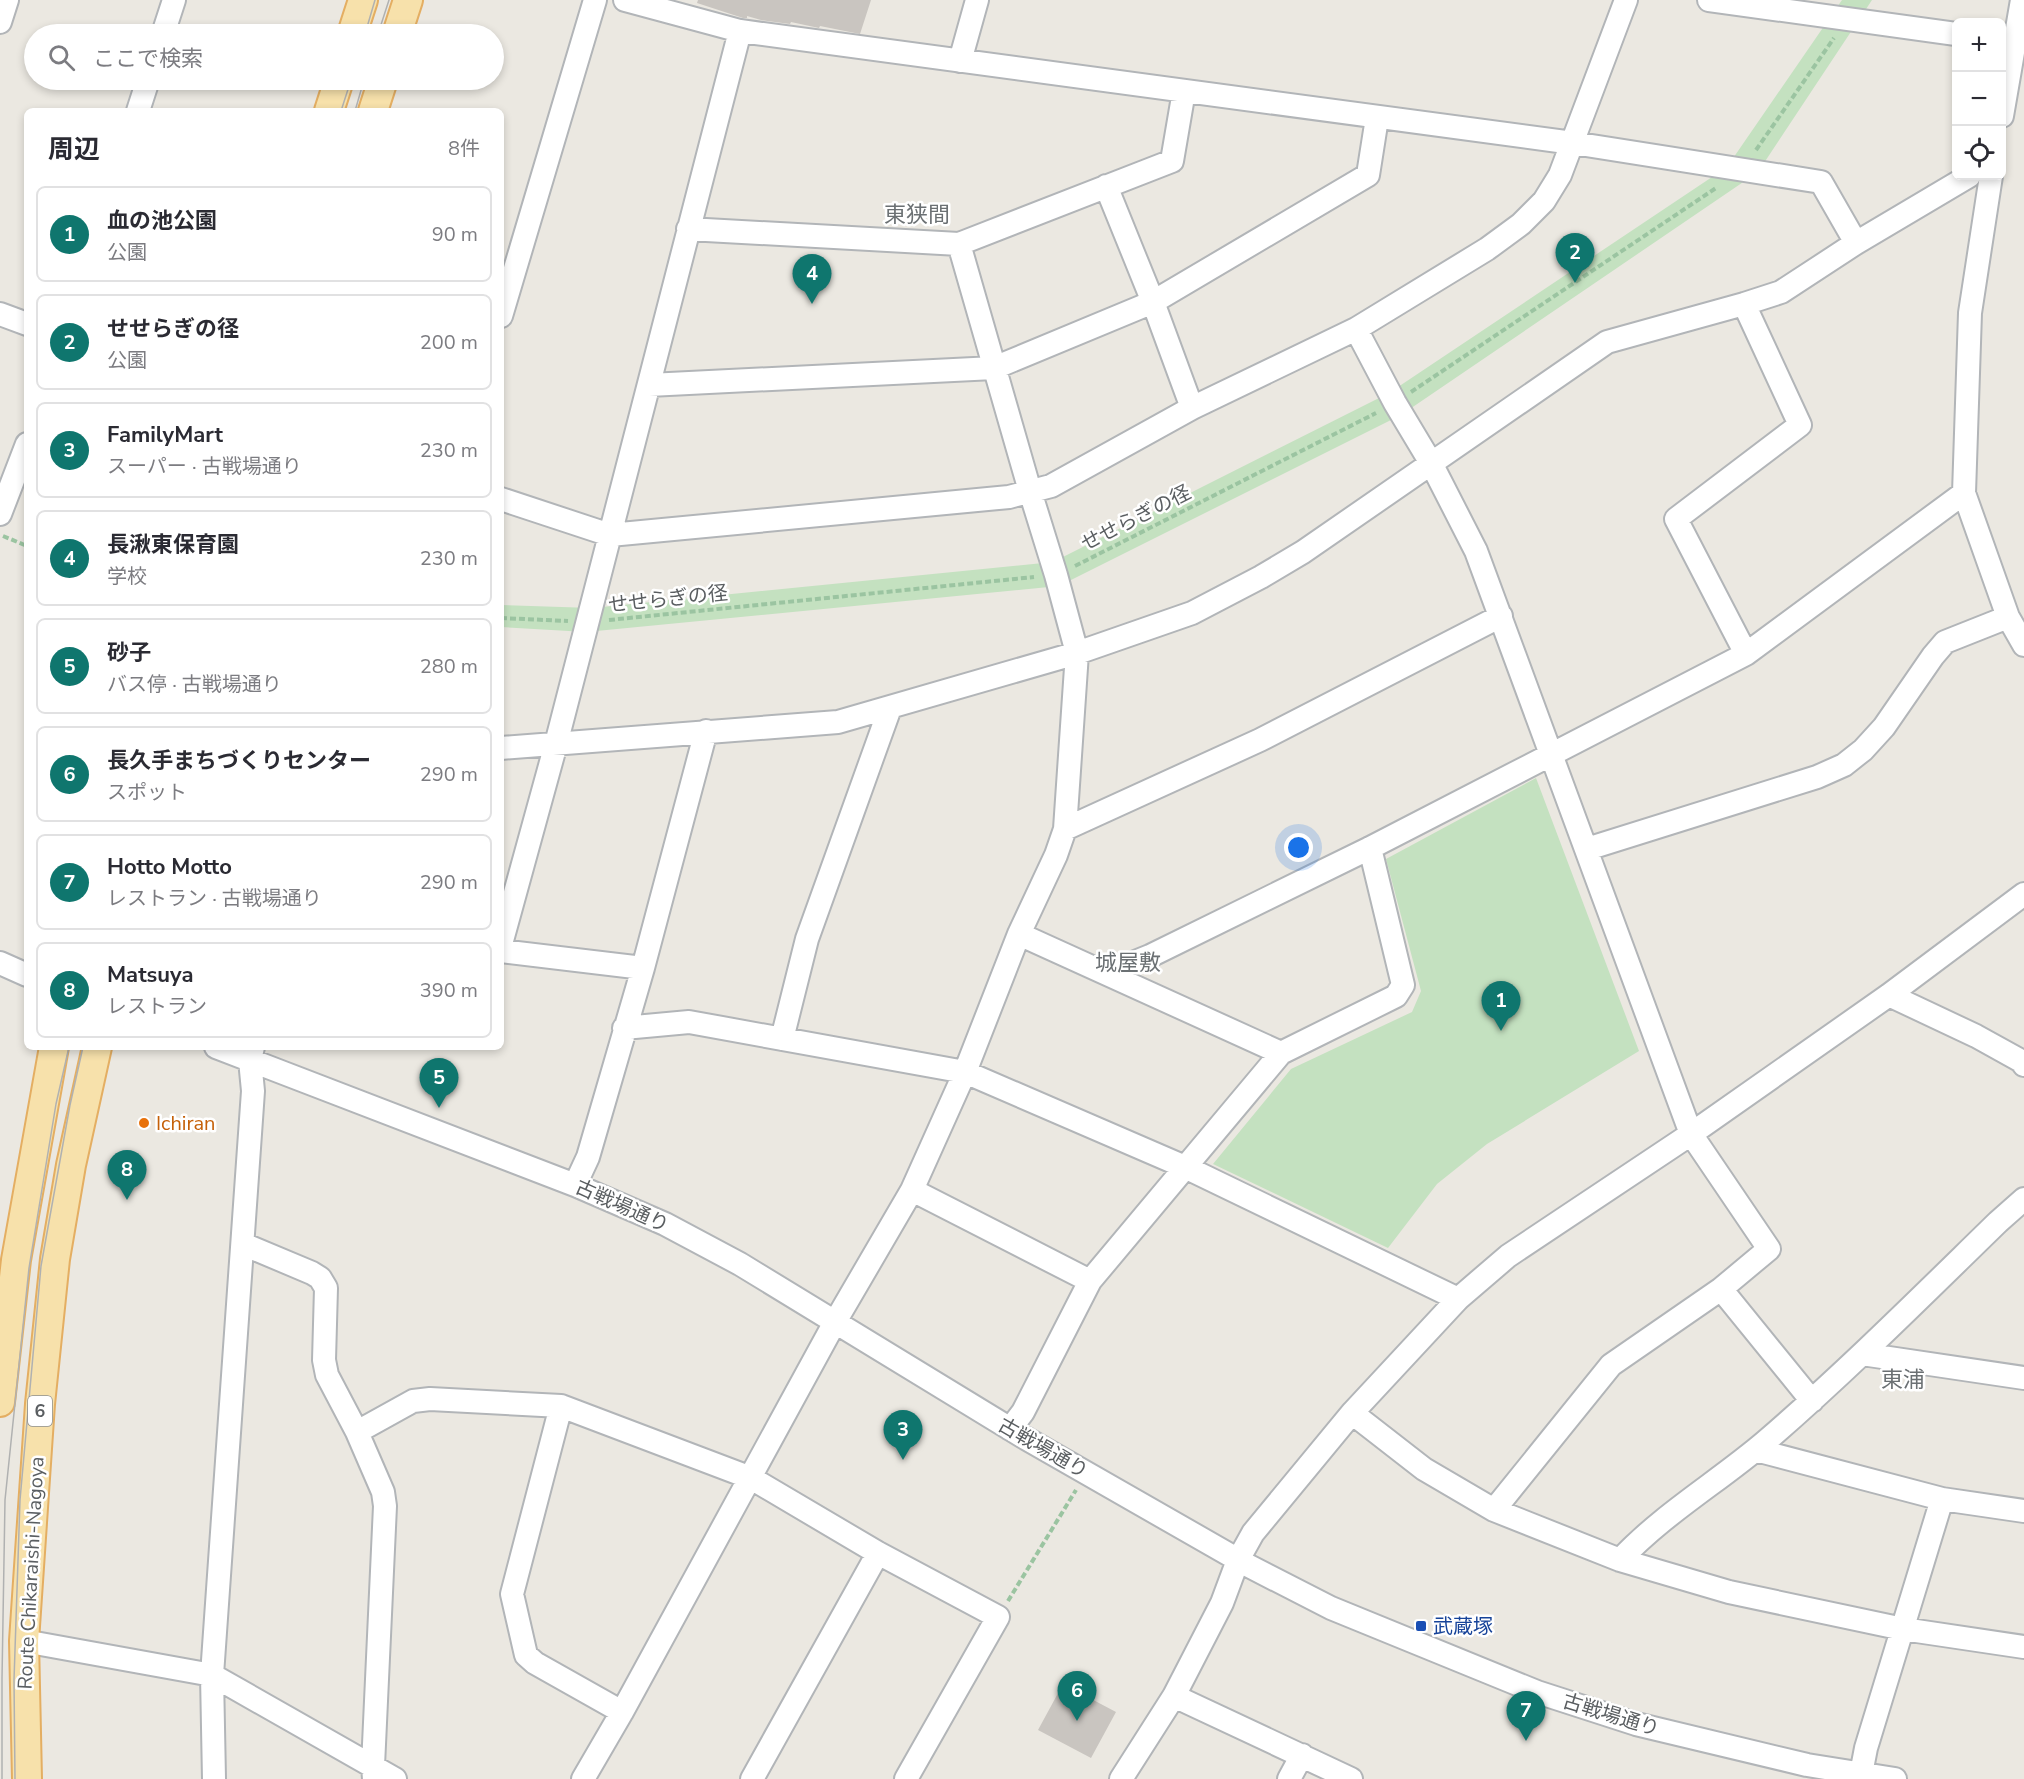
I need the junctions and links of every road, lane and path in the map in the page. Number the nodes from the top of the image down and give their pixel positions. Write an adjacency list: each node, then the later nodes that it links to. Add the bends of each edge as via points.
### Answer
1 (7, 0): 12 (street)
2 (174, 0): 13 (street)
3 (363, 0): 14 (main road)
4 (408, 0): 15 (main road)
5 (595, 0): 39 (street)
6 (626, 0): 16 (street)
7 (976, 0): 19 (street)
8 (1626, 0): 29 (street)
9 (1709, 0): 11 (street)
10 (2022, 0): 18 (street)
11 (1847, 19): 17 (street); 30 (path, せせらぎの径)
12 (0, 22)
13 (166, 24)
14 (355, 24)
15 (400, 24)
16 (740, 31): 19 (street); 34 (street)
17 (1952, 33)
18 (2013, 42): 20 (street)
19 (960, 61): 24 (street)
20 (2006, 85)
21 (145, 90): 25 (street)
22 (336, 90): 26 (main road)
23 (380, 90): 27 (main road)
24 (1184, 91): 28 (street); 33 (street, via 1172,161)
25 (139, 108)
26 (330, 108)
27 (374, 108)
28 (1377, 118): 29 (street); 37 (street, via 1368,175)
29 (1573, 143): 30 (street); 42 (street, via 1544,201 1521,224)
30 (1743, 170): 35 (street, via 1821,182); 45 (path, せせらぎの径)
31 (1962, 180): 35 (street)
32 (1990, 180): 50 (street, via 1970,313)
33 (1106, 186): 36 (street); 37 (street)
34 (688, 229): 36 (street); 44 (street)
35 (1856, 243): 38 (street, via 1781,292)
36 (959, 244): 43 (street)
37 (1153, 302): 43 (street); 46 (street)
38 (1744, 304): 48 (street, via 1607,342); 63 (street, via 1800,425 1676,519)
39 (504, 306)
40 (0, 314): 41 (street)
41 (24, 323)
42 (1356, 329): 45 (street); 46 (street)
43 (994, 368): 44 (street); 49 (street)
44 (649, 385): 54 (street)
45 (1395, 403): 48 (street); 56 (path, せせらぎの径)
46 (1192, 408): 49 (street, via 1051,486)
47 (24, 452): 52 (street)
48 (1431, 463): 57 (street, via 1476,551); 62 (street, via 1303,552 1260,577 1191,613)
49 (1030, 491): 54 (street, via 979,500); 56 (street)
50 (1964, 493): 58 (street); 63 (street)
51 (504, 500): 54 (street)
52 (0, 514)
53 (0, 535): 55 (path)
54 (610, 535): 60 (street)
55 (24, 545)
56 (1056, 575): 60 (path, せせらぎの径); 62 (street)
57 (1501, 616): 68 (street); 69 (street, via 1260,740)
58 (2008, 617): 61 (street); 71 (street, via 1945,642 1884,727 1844,765 1817,777)
59 (504, 618): 60 (path, せせらぎの径)
60 (588, 622): 66 (street)
61 (2024, 645)
62 (1077, 653): 64 (street); 69 (street)
63 (1746, 654): 68 (street)
64 (890, 708): 65 (street, via 838,722); 82 (street, via 807,939)
65 (706, 731): 66 (street); 77 (street)
66 (556, 744): 67 (street); 73 (street)
67 (504, 748)
68 (1551, 755): 70 (street); 71 (street)
69 (1065, 829): 74 (street)
70 (1370, 848): 78 (street); 87 (street, via 1403,985 1396,996)
71 (1587, 849): 90 (street)
72 (2024, 894): 80 (street)
73 (504, 933)
74 (1019, 934): 78 (street); 89 (street)
75 (504, 951): 77 (street)
76 (0, 963): 79 (street)
77 (643, 968): 81 (street)
78 (1108, 973): 87 (street)
79 (24, 974)
80 (1889, 995): 88 (street); 90 (street)
81 (624, 1028): 82 (street, via 689,1022); 92 (street, via 588,1157)
82 (782, 1039): 89 (street)
83 (53, 1050): 103 (main road, 6, via 16,1260)
84 (96, 1050): 119 (main road, Route Chikaraishi-Nagoya / 6, via 55,1259)
85 (234, 1050): 86 (street, 古戦場通り)
86 (251, 1053): 92 (street, 古戦場通り); 95 (street, via 253,1091)
87 (1281, 1053): 91 (street)
88 (2023, 1061)
89 (965, 1072): 91 (street); 93 (street)
90 (1691, 1134): 97 (street, via 1769,1249); 98 (street, via 1508,1256)
91 (1185, 1167): 96 (street); 98 (street)
92 (575, 1185): 99 (street, 古戦場通り, via 665,1224)
93 (912, 1190): 96 (street); 99 (street)
94 (2024, 1199): 100 (street)
95 (243, 1244): 107 (street, via 320,1278 326,1288 327,1375); 121 (street)
96 (1090, 1281): 106 (street, via 1023,1412)
97 (1721, 1289): 102 (street); 112 (street, via 1611,1365)
98 (1458, 1299): 105 (street)
99 (835, 1322): 106 (street, 古戦場通り); 110 (street)
100 (1862, 1354): 101 (street); 102 (street)
101 (2024, 1378)
102 (1812, 1401): 108 (street)
103 (0, 1402)
104 (561, 1406): 107 (street, via 413,1401); 110 (street); 123 (street, via 512,1594 526,1655)
105 (1352, 1413): 112 (street, via 1425,1469); 115 (street, via 1253,1533)
106 (1010, 1429): 109 (street, 古戦場通り)
107 (357, 1432): 125 (street, via 383,1492 385,1506)
108 (1756, 1450): 111 (street); 116 (street, via 1640,1538)
109 (1086, 1474): 115 (street, 古戦場通り); 117 (path)
110 (751, 1478): 114 (street); 123 (street)
111 (1942, 1499): 113 (street); 118 (street)
112 (1494, 1510): 116 (street)
113 (2024, 1511)
114 (878, 1553): 117 (street); 131 (street)
115 (1238, 1560): 122 (street, via 1222,1603); 126 (street, 古戦場通り, via 1331,1608 1537,1692 1636,1724)
116 (1620, 1560): 118 (street, via 1729,1592)
117 (998, 1617): 132 (street)
118 (1903, 1629): 120 (street); 126 (street)
119 (24, 1641): 121 (street); 127 (main road, Route Chikaraishi-Nagoya / 6)
120 (2024, 1647)
121 (212, 1674): 125 (street); 128 (street)
122 (1174, 1696): 124 (street); 133 (street)
123 (622, 1712): 130 (street)
124 (1302, 1755): 134 (street); 135 (street)
125 (373, 1773): 129 (street)
126 (1860, 1776): 136 (street, 古戦場通り)
127 (27, 1779)
128 (214, 1779)
129 (395, 1779)
130 (583, 1779)
131 (752, 1779)
132 (906, 1779)
133 (1121, 1779)
134 (1288, 1779)
135 (1351, 1779)
136 (1895, 1779)

